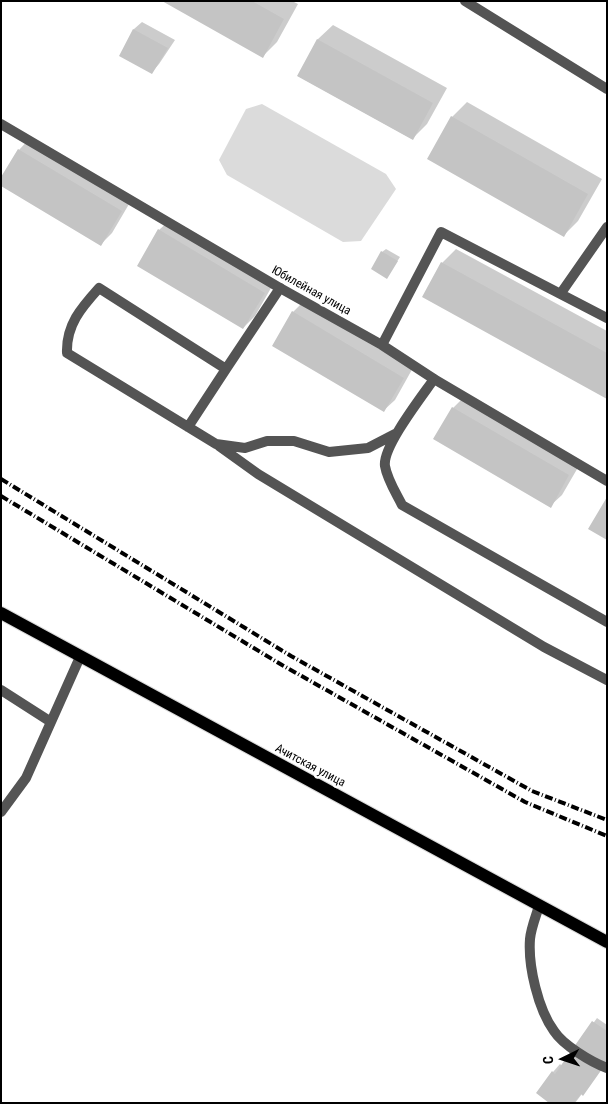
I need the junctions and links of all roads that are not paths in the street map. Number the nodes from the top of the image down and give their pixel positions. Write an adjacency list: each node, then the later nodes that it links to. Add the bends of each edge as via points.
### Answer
1 (465, 1): 2 (street)
2 (607, 89)
3 (1, 124): 5 (street, Юбилейная улица)
4 (607, 227): 6 (street)
5 (280, 288): 8 (street, Юбилейная улица); 9 (street)
6 (561, 293): 7 (street); 8 (street, via 441,232)
7 (607, 318)
8 (382, 345): 10 (street, Юбилейная улица)
9 (226, 369): 11 (street); 11 (street, via 99,288 83,306 71,325 67,352)
10 (434, 379): 12 (street); 14 (street, Юбилейная улица)
11 (188, 427): 13 (street)
12 (397, 433): 13 (street, via 368,448 329,452 294,441 267,442 245,448); 16 (street, via 384,464 402,505)
13 (216, 444): 18 (street, via 258,474 544,647)
14 (607, 481)
15 (1, 613): 17 (main road, Ачитская улица)
16 (607, 622)
17 (80, 657): 20 (street); 22 (main road, Ачитская улица)
18 (607, 680)
19 (1, 690): 20 (street)
20 (51, 722): 21 (street, via 26,778)
21 (1, 812)
22 (539, 906): 23 (main road, Ачитская улица); 24 (street, via 530,945 532,970 542,1009 554,1032 594,1063)
23 (607, 942)
24 (607, 1068)

